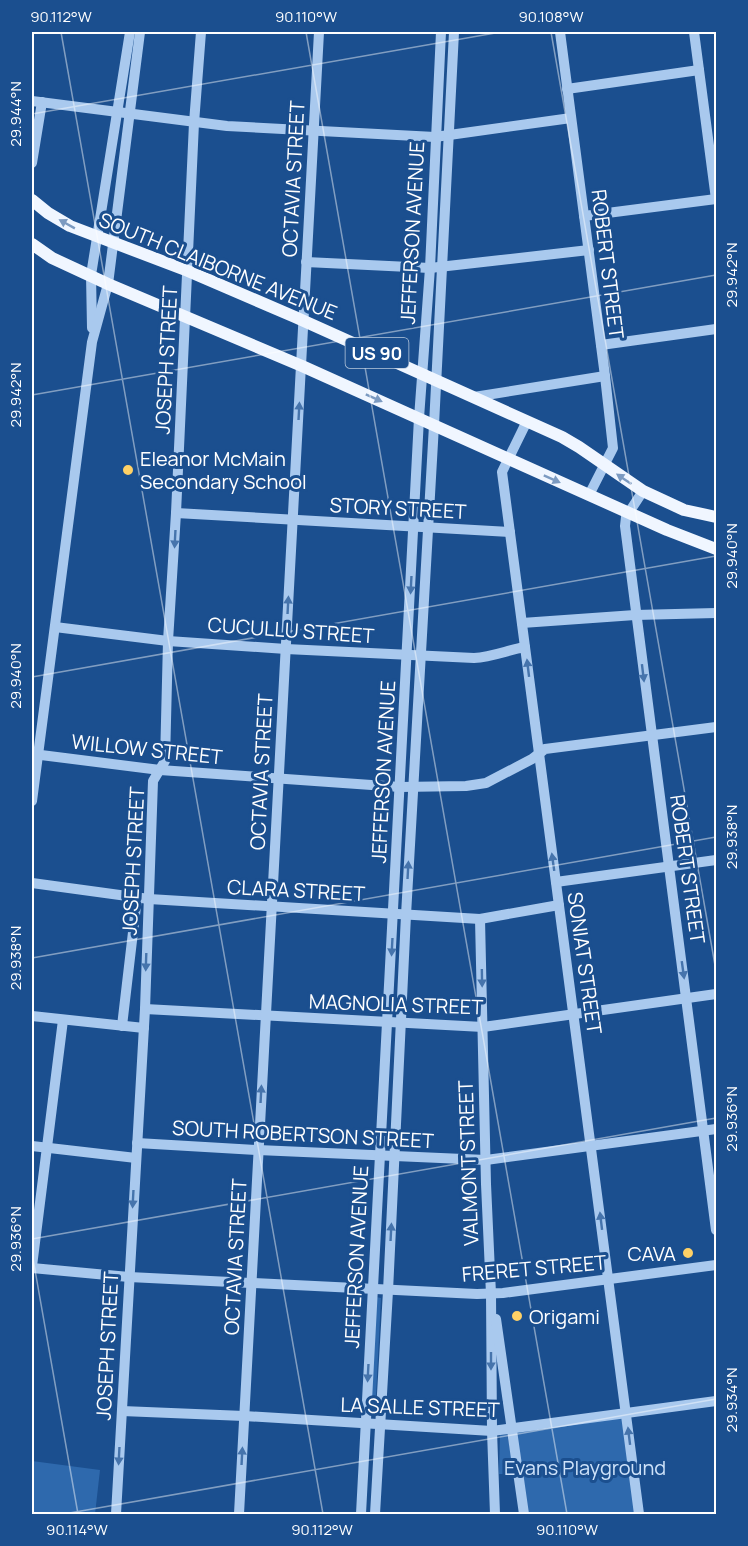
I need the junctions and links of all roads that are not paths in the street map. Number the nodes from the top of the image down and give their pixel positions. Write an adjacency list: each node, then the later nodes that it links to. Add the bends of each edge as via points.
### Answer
1 (130, 32): 12 (street)
2 (140, 32): 13 (street)
3 (201, 32): 15 (street, JOSEPH STREET)
4 (319, 32): 16 (street, OCTAVIA STREET)
5 (441, 32): 18 (street, JEFFERSON AVENUE)
6 (454, 32): 17 (street, JEFFERSON AVENUE)
7 (560, 32): 10 (street, ROBERT STREET)
8 (694, 32): 9 (street)
9 (699, 70): 10 (street); 19 (street)
10 (567, 89): 14 (street, ROBERT STREET)
11 (37, 101): 12 (street); 20 (street)
12 (118, 112): 13 (street); 24 (street)
13 (130, 113): 15 (street); 25 (street)
14 (571, 118): 17 (street); 23 (street, ROBERT STREET)
15 (194, 123): 16 (street); 30 (street, JOSEPH STREET)
16 (313, 130): 18 (street); 28 (street, OCTAVIA STREET)
17 (448, 134): 18 (street); 29 (street, JEFFERSON AVENUE)
18 (435, 137): 29 (street, JEFFERSON AVENUE)
19 (713, 152): 21 (street)
20 (32, 163)
21 (716, 199): 23 (street)
22 (32, 200): 24 (main road, SOUTH CLAIBORNE AVENUE / US 90, one-way to 22, via 70,226)
23 (584, 216): 27 (street, ROBERT STREET)
24 (97, 237): 25 (main road, SOUTH CLAIBORNE AVENUE / US 90); 31 (street)
25 (114, 243): 30 (main road, SOUTH CLAIBORNE AVENUE / US 90); 32 (street)
26 (32, 244): 31 (main road, US 90, via 52,258)
27 (589, 250): 29 (street); 37 (street, ROBERT STREET)
28 (306, 262): 29 (street); 34 (street, OCTAVIA STREET)
29 (435, 267): 39 (street, JEFFERSON AVENUE); 41 (street, JEFFERSON AVENUE)
30 (188, 271): 33 (street, JOSEPH STREET); 34 (main road, SOUTH CLAIBORNE AVENUE / US 90)
31 (91, 275): 32 (main road, US 90); 36 (street)
32 (108, 284): 33 (main road, US 90); 36 (street)
33 (186, 317): 38 (main road, US 90); 50 (street, JOSEPH STREET)
34 (303, 320): 38 (street, OCTAVIA STREET); 39 (main road, SOUTH CLAIBORNE AVENUE / US 90)
35 (717, 329): 37 (street)
36 (92, 342): 61 (street)
37 (601, 345): 40 (street, ROBERT STREET)
38 (302, 366): 43 (main road, US 90, one-way to 43); 53 (street, OCTAVIA STREET, one-way to 38)
39 (423, 373): 41 (main road, SOUTH CLAIBORNE AVENUE / US 90); 43 (street, JEFFERSON AVENUE)
40 (605, 376): 42 (street); 47 (street, ROBERT STREET, via 613,448)
41 (436, 379): 42 (main road, SOUTH CLAIBORNE AVENUE / US 90); 45 (street, JEFFERSON AVENUE)
42 (474, 397): 44 (main road, SOUTH CLAIBORNE AVENUE / US 90)
43 (419, 418): 45 (main road, US 90); 54 (street, JEFFERSON AVENUE)
44 (527, 421): 46 (street, SONIAT STREET); 47 (main road, SOUTH CLAIBORNE AVENUE / US 90, via 562,437)
45 (434, 425): 46 (main road, US 90); 55 (street, JEFFERSON AVENUE)
46 (508, 459): 49 (main road, US 90, one-way to 49); 56 (street, SONIAT STREET, via 502,472)
47 (604, 465): 48 (main road, SOUTH CLAIBORNE AVENUE / US 90, one-way to 47); 49 (street, ROBERT STREET)
48 (643, 491): 51 (street); 52 (main road, SOUTH CLAIBORNE AVENUE / US 90, via 684,510)
49 (589, 495): 51 (main road, US 90)
50 (176, 513): 53 (street, STORY STREET); 62 (street, JOSEPH STREET, one-way to 62)
51 (629, 513): 57 (main road, US 90); 59 (street, ROBERT STREET, via 625,526)
52 (717, 517)
53 (292, 520): 54 (street, STORY STREET); 64 (street, OCTAVIA STREET, one-way to 53)
54 (414, 526): 55 (street, STORY STREET); 65 (street, JEFFERSON AVENUE, one-way to 65)
55 (428, 527): 56 (street, STORY STREET); 66 (street, JEFFERSON AVENUE)
56 (510, 532): 60 (street, SONIAT STREET)
57 (717, 549)
58 (717, 613): 59 (street)
59 (635, 615): 60 (street); 68 (street, ROBERT STREET, one-way to 68)
60 (522, 623): 63 (street, SONIAT STREET)
61 (55, 627): 62 (street, CUCULLU STREET); 69 (street)
62 (168, 640): 64 (street, CUCULLU STREET); 71 (street, JOSEPH STREET, via 165,761)
63 (525, 647): 66 (street, CUCULLU STREET, via 485,658); 70 (street, SONIAT STREET, one-way to 63)
64 (285, 649): 65 (street, CUCULLU STREET); 72 (street, OCTAVIA STREET)
65 (407, 655): 66 (street, CUCULLU STREET); 74 (street, JEFFERSON AVENUE)
66 (421, 656): 73 (street, JEFFERSON AVENUE)
67 (717, 727): 68 (street, WILLOW STREET)
68 (651, 736): 70 (street, WILLOW STREET, via 545,749); 77 (street, ROBERT STREET)
69 (35, 754): 71 (street, WILLOW STREET); 75 (street)
70 (538, 754): 73 (street, WILLOW STREET, via 486,783); 78 (street, SONIAT STREET, one-way to 70)
71 (160, 770): 72 (street, WILLOW STREET); 81 (street, JOSEPH STREET, via 153,781)
72 (278, 779): 74 (street, WILLOW STREET); 83 (street, OCTAVIA STREET)
73 (413, 786): 74 (street, WILLOW STREET); 85 (street, JEFFERSON AVENUE, one-way to 73)
74 (400, 787): 84 (street, JEFFERSON AVENUE)
75 (32, 801)
76 (717, 860): 77 (street)
77 (669, 867): 78 (street); 88 (street, ROBERT STREET, one-way to 88)
78 (556, 882): 82 (street, SONIAT STREET)
79 (32, 883): 80 (street, CLARA STREET)
80 (137, 898): 81 (street, CLARA STREET); 96 (street)
81 (149, 899): 83 (street, CLARA STREET); 89 (street, JOSEPH STREET, one-way to 89)
82 (559, 905): 86 (street, CLARA STREET); 90 (street, SONIAT STREET)
83 (272, 907): 84 (street, CLARA STREET); 92 (street, OCTAVIA STREET)
84 (394, 914): 85 (street, CLARA STREET); 94 (street, JEFFERSON AVENUE, one-way to 94)
85 (406, 915): 86 (street, CLARA STREET); 95 (street, JEFFERSON AVENUE)
86 (480, 919): 97 (street, VALMONT STREET, one-way to 97)
87 (717, 994): 88 (street, MAGNOLIA STREET)
88 (687, 998): 90 (street, MAGNOLIA STREET); 100 (street, ROBERT STREET)
89 (145, 1009): 92 (street, MAGNOLIA STREET); 98 (street, JOSEPH STREET)
90 (574, 1014): 97 (street, MAGNOLIA STREET); 103 (street, SONIAT STREET)
91 (32, 1016): 93 (street)
92 (266, 1016): 94 (street, MAGNOLIA STREET); 105 (street, OCTAVIA STREET, one-way to 92)
93 (63, 1020): 96 (street); 104 (street)
94 (387, 1022): 95 (street, MAGNOLIA STREET); 106 (street, JEFFERSON AVENUE)
95 (401, 1023): 97 (street, MAGNOLIA STREET); 107 (street, JEFFERSON AVENUE)
96 (122, 1026): 98 (street)
97 (483, 1027): 109 (street, VALMONT STREET)
98 (144, 1028): 101 (street, JOSEPH STREET)
99 (717, 1129): 100 (street, SOUTH ROBERTSON STREET)
100 (704, 1131): 103 (street, SOUTH ROBERTSON STREET); 110 (street, ROBERT STREET)
101 (137, 1143): 105 (street, SOUTH ROBERTSON STREET); 108 (street, JOSEPH STREET)
102 (32, 1146): 104 (street)
103 (591, 1147): 109 (street, SOUTH ROBERTSON STREET); 114 (street, SONIAT STREET, one-way to 103)
104 (47, 1148): 108 (street); 112 (street)
105 (258, 1150): 106 (street, SOUTH ROBERTSON STREET); 115 (street, OCTAVIA STREET)
106 (380, 1156): 107 (street, SOUTH ROBERTSON STREET); 116 (street, JEFFERSON AVENUE)
107 (394, 1157): 109 (street, SOUTH ROBERTSON STREET); 117 (street, JEFFERSON AVENUE, one-way to 107)
108 (136, 1158): 113 (street, JOSEPH STREET, one-way to 113)
109 (486, 1160): 118 (street, VALMONT STREET)
110 (717, 1230)
111 (717, 1265): 114 (street, FRERET STREET)
112 (32, 1267): 113 (street, FRERET STREET)
113 (129, 1277): 115 (street, FRERET STREET); 120 (street, JOSEPH STREET)
114 (609, 1280): 118 (street, FRERET STREET); 121 (street, SONIAT STREET)
115 (251, 1284): 116 (street, FRERET STREET); 122 (street, OCTAVIA STREET)
116 (373, 1290): 117 (street, FRERET STREET); 123 (street, JEFFERSON AVENUE, one-way to 123)
117 (388, 1291): 118 (street, FRERET STREET); 124 (street, JEFFERSON AVENUE)
118 (491, 1294): 125 (street); 126 (street, VALMONT STREET, one-way to 126)
119 (717, 1401): 121 (street, LA SALLE STREET)
120 (122, 1411): 122 (street, LA SALLE STREET); 127 (street, JOSEPH STREET, one-way to 127)
121 (626, 1413): 125 (street, LA SALLE STREET); 133 (street, SONIAT STREET, one-way to 121)
122 (244, 1416): 123 (street, LA SALLE STREET); 128 (street, OCTAVIA STREET, one-way to 122)
123 (365, 1424): 124 (street, LA SALLE STREET); 129 (street, JEFFERSON AVENUE)
124 (380, 1425): 126 (street, LA SALLE STREET); 130 (street, JEFFERSON AVENUE)
125 (512, 1428): 126 (street, LA SALLE STREET); 132 (street)
126 (492, 1431): 131 (street, VALMONT STREET)
127 (116, 1515)
128 (238, 1515)
129 (361, 1515)
130 (375, 1515)
131 (495, 1515)
132 (524, 1515)
133 (639, 1515)

